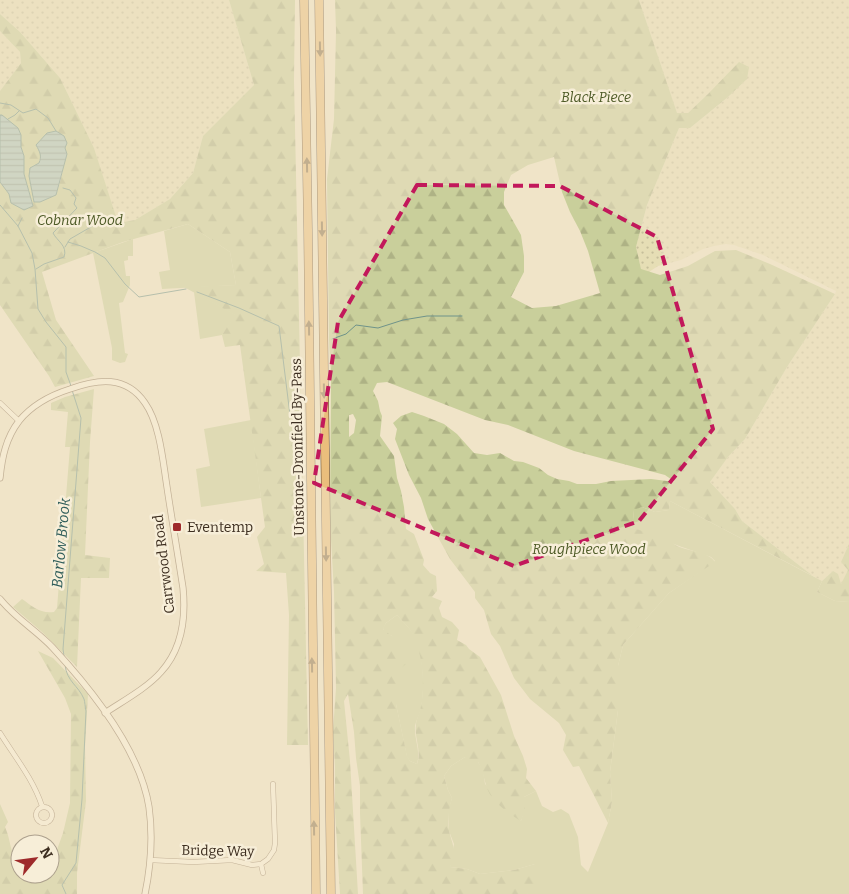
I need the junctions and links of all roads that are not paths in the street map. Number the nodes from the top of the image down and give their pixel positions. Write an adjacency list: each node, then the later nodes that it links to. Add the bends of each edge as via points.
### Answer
1 (304, 0): 15 (highway, Unstone-Dronfield By-Pass, one-way to 1)
2 (319, 0): 16 (highway, Unstone-Dronfield By-Pass, one-way to 16)
3 (0, 403): 4 (street)
4 (19, 421): 5 (street, via 6,444); 7 (street, Carrwood Road, via 44,400 60,392 101,381 117,382 138,394 152,415 156,428 184,601 183,625 172,657 161,672)
5 (0, 478)
6 (0, 599): 7 (street, via 58,654)
7 (105, 713): 11 (street, via 129,749 149,805)
8 (0, 733): 10 (street, via 36,790)
9 (273, 784): 12 (street, Bridge Way, via 274,850)
10 (42, 806)
11 (150, 860): 12 (street, Bridge Way, via 232,860); 14 (street)
12 (261, 864): 13 (street)
13 (263, 873)
14 (145, 894)
15 (315, 894)
16 (332, 894)

